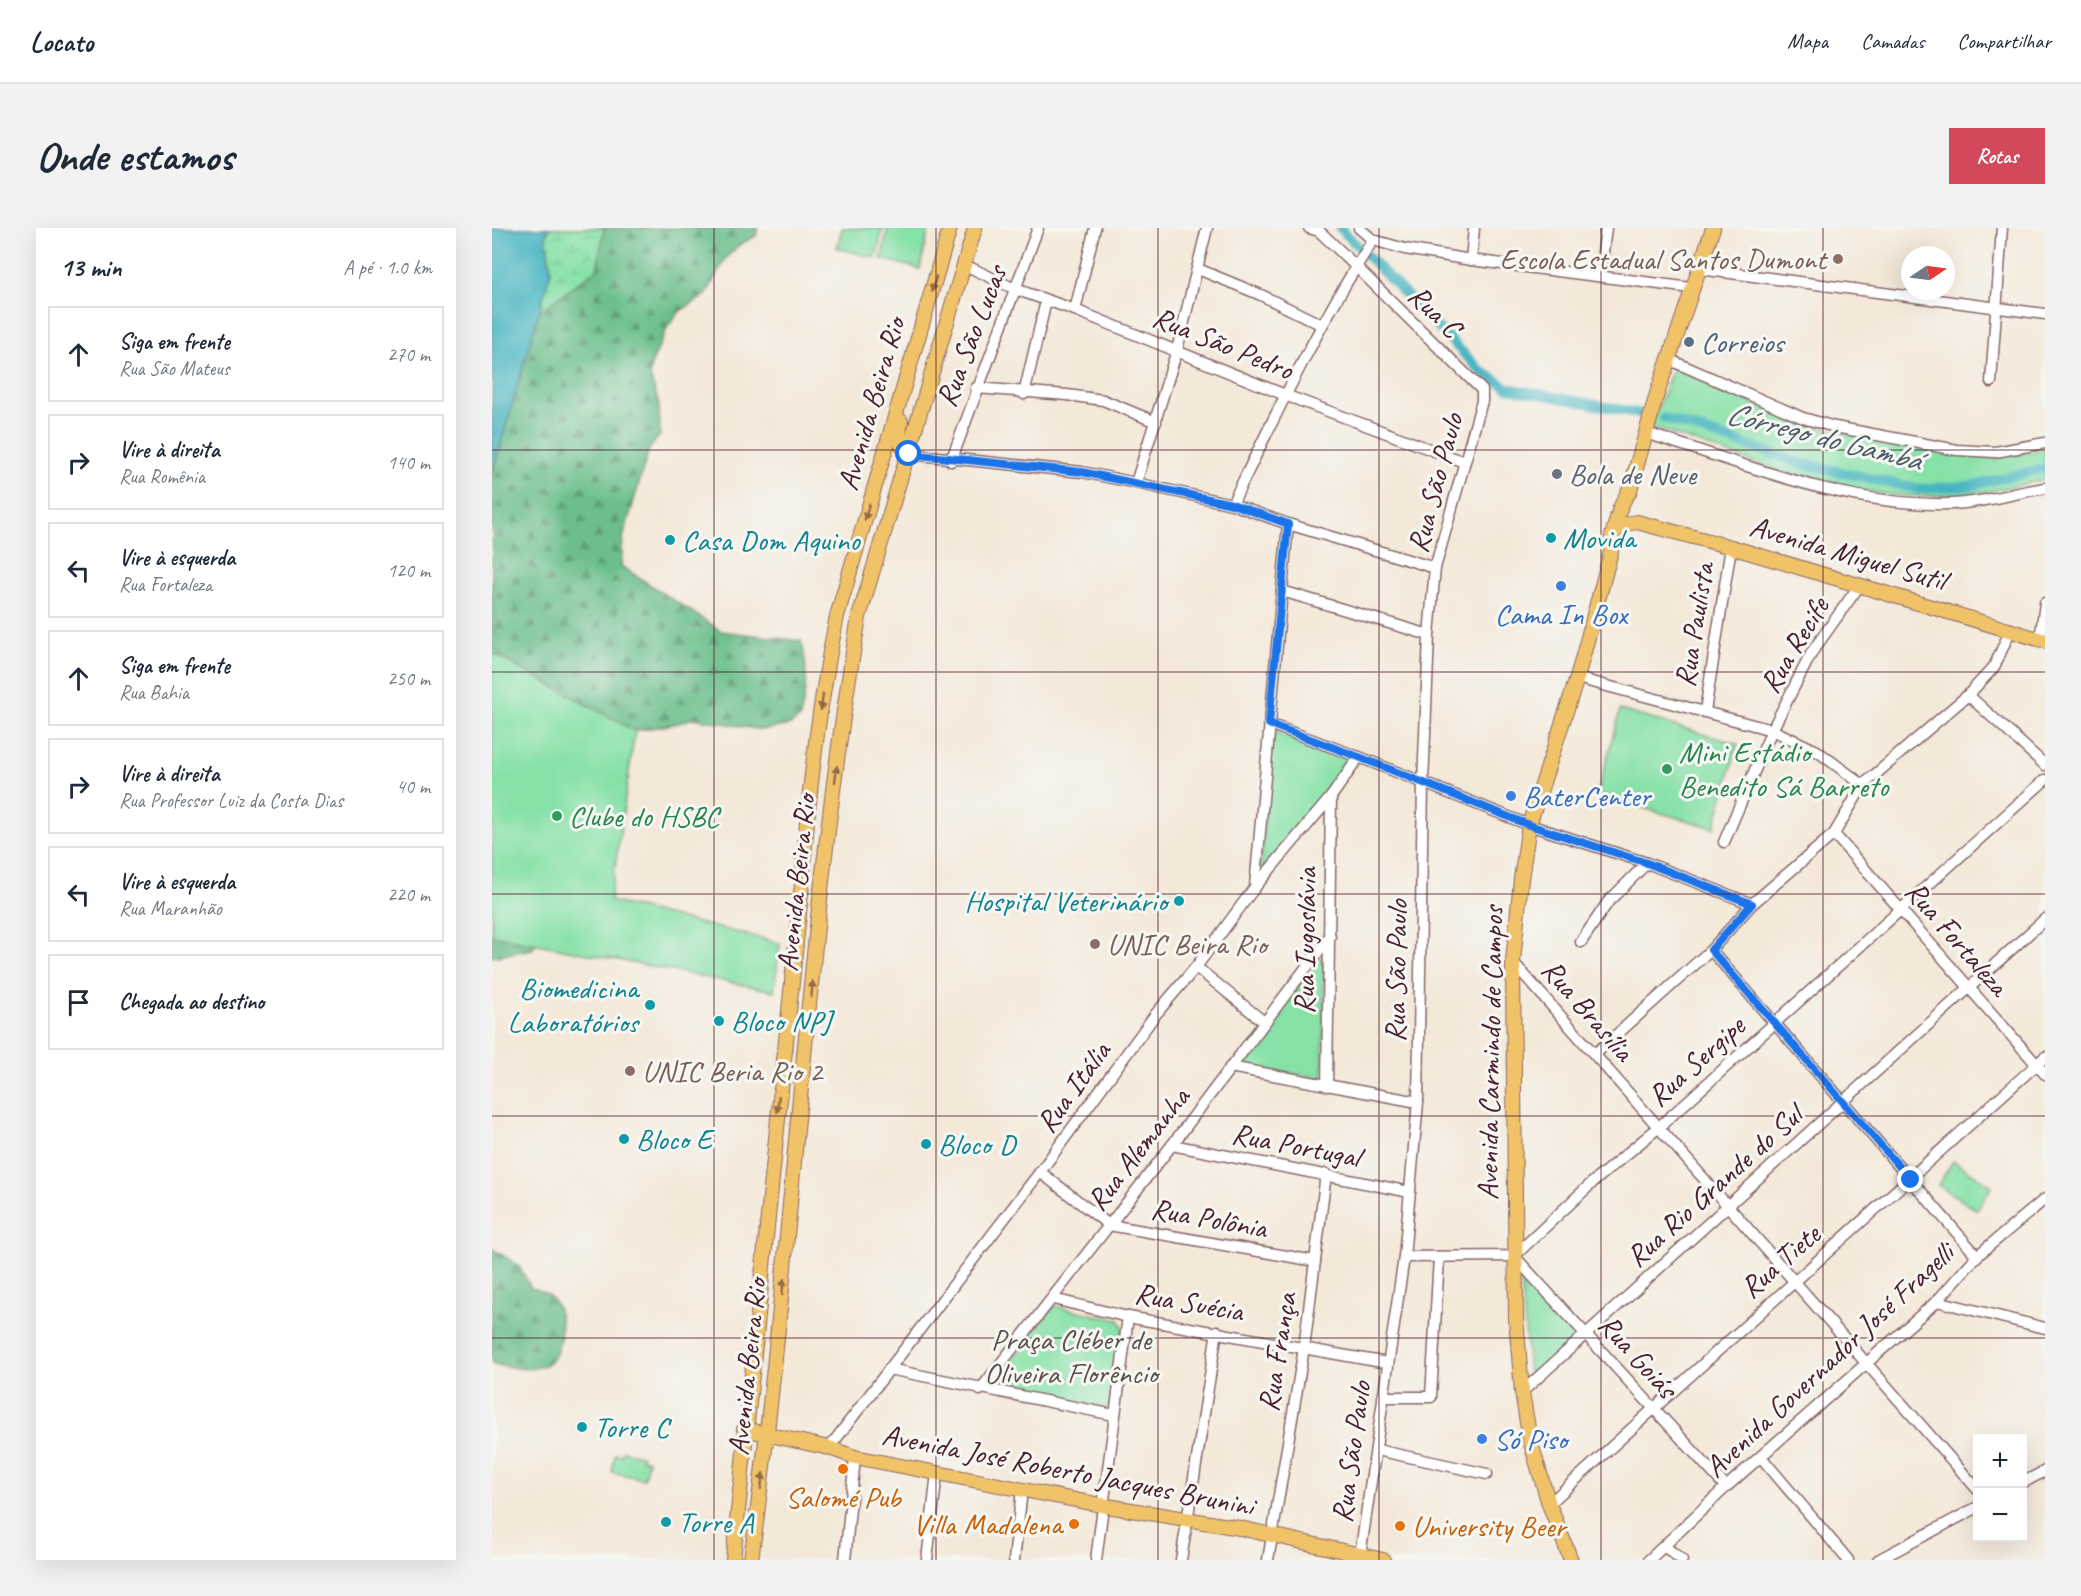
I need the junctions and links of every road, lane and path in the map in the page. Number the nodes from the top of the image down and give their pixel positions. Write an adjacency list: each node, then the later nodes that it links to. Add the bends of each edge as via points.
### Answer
1 (950, 228): 12 (main road, Avenida Beira Rio)
2 (975, 228): 15 (main road, Avenida Beira Rio)
3 (1038, 228): 21 (street, Rua São Lucas)
4 (1095, 228): 24 (street)
5 (1208, 228): 17 (street)
6 (1310, 228): 16 (street, Rua C)
7 (1359, 228): 13 (street)
8 (1474, 228): 14 (street)
9 (1606, 228): 19 (street)
10 (1713, 228): 18 (main road, Avenida Carmindo de Campos)
11 (2002, 228): 23 (street)
12 (946, 242): 15 (main road, via 954,241); 30 (main road, Avenida Beira Rio, one-way to 30)
13 (1372, 242): 14 (street); 16 (street)
14 (1471, 260): 19 (street)
15 (966, 261): 21 (street, Rua São Pedro); 38 (main road, Avenida Beira Rio)
16 (1357, 263): 26 (street); 32 (street, Rua C)
17 (1198, 269): 26 (street); 27 (street)
18 (1700, 269): 20 (main road, Avenida Carmindo de Campos); 23 (street)
19 (1600, 276): 20 (street)
20 (1692, 288): 28 (main road, Avenida Carmindo de Campos)
21 (1015, 289): 22 (street, Rua São Pedro); 31 (street, Rua São Lucas)
22 (1046, 301): 24 (street, Rua São Pedro); 33 (street)
23 (1996, 307): 25 (street); 29 (street)
24 (1075, 310): 27 (street, Rua São Pedro)
25 (2045, 314)
26 (1322, 325): 34 (street)
27 (1177, 350): 34 (street, Rua São Pedro); 35 (street)
28 (1670, 360): 36 (main road, Avenida Carmindo de Campos); 37 (street, via 1803,418 1835,427 1957,450 1995,452)
29 (1991, 382)
30 (905, 387): 38 (main road, via 899,439); 67 (main road, Avenida Beira Rio, one-way to 67, via 837,616)
31 (976, 388): 33 (street); 39 (street, Rua São Lucas)
32 (1482, 390): 40 (street, Rua São Paulo)
33 (1024, 393): 35 (street, via 1103,400)
34 (1285, 395): 40 (street, Rua São Pedro); 44 (street)
35 (1156, 422): 41 (street)
36 (1646, 433): 42 (street, via 1790,478 1885,501 1952,504); 43 (main road, Avenida Carmindo de Campos)
37 (2045, 442)
38 (909, 454): 39 (street); 68 (main road, Avenida Beira Rio, one-way to 38, via 859,617)
39 (951, 461): 41 (street, via 1082,472)
40 (1464, 462): 50 (street, Rua São Paulo)
41 (1136, 483): 44 (street)
42 (2045, 488)
43 (1627, 498): 45 (main road); 47 (main road, Avenida Carmindo de Campos)
44 (1232, 504): 46 (street)
45 (1628, 523): 47 (main road); 48 (main road, Avenida Miguel Sutil); 49 (main road, Avenida Carmindo de Campos)
46 (1288, 524): 50 (street); 52 (street)
47 (1612, 536): 49 (main road, Avenida Carmindo de Campos)
48 (1731, 547): 51 (main road, Avenida Miguel Sutil); 59 (street, Rua Paulista)
49 (1611, 552): 57 (main road, Avenida Carmindo de Campos)
50 (1435, 568): 55 (street, Rua São Paulo)
51 (1859, 586): 54 (main road, Avenida Miguel Sutil); 61 (street, Rua Recife, via 1812,652)
52 (1282, 591): 55 (street); 60 (street)
53 (2045, 603): 56 (street)
54 (2011, 629): 56 (main road, Avenida Miguel Sutil); 58 (street, via 1994,668)
55 (1429, 634): 65 (street, Rua São Paulo)
56 (2043, 641)
57 (1577, 678): 59 (street); 72 (main road, Avenida Carmindo de Campos)
58 (1968, 695): 63 (street); 66 (street)
59 (1705, 711): 61 (street)
60 (1269, 724): 62 (street); 76 (street)
61 (1772, 730): 66 (street, via 1817,752); 74 (street, Rua Recife)
62 (1359, 757): 65 (street); 69 (street, Rua Itália)
63 (2045, 765)
64 (2045, 780): 78 (street, Rua Sergipe)
65 (1423, 784): 72 (street); 93 (street, Rua São Paulo)
66 (1863, 785): 73 (street)
67 (811, 786): 68 (main road, via 819,798); 70 (main road, Avenida Beira Rio)
68 (833, 796): 71 (main road, Avenida Beira Rio)
69 (1331, 797): 76 (street, Rua Itália); 80 (street, Rua Iugoslávia)
70 (807, 813): 71 (main road, via 820,811); 103 (main road, Avenida Beira Rio, one-way to 103)
71 (829, 822): 104 (main road, Avenida Beira Rio, one-way to 71)
72 (1529, 825): 75 (street); 83 (main road, Avenida Carmindo de Campos)
73 (1834, 834): 77 (street); 78 (street, Rua Fortaleza)
74 (1724, 842)
75 (1647, 863): 77 (street); 81 (street, via 1608,902)
76 (1255, 887): 84 (street, Rua Itália)
77 (1752, 904): 82 (street)
78 (1900, 910): 85 (street, Rua Fortaleza); 87 (street, Rua Sergipe)
79 (2045, 919): 85 (street, Rua Rio Grande do Sul)
80 (1330, 936): 86 (street, Rua Alemanha); 92 (street, Rua Iugoslávia)
81 (1581, 942)
82 (1711, 950): 87 (street); 88 (street)
83 (1514, 962): 88 (street, Rua Brasília); 106 (main road, Avenida Carmindo de Campos)
84 (1196, 967): 86 (street); 97 (street, Rua Itália, via 1155,1015)
85 (1969, 988): 89 (street, Rua Fortaleza); 94 (street, Rua Rio Grande do Sul)
86 (1264, 1022): 90 (street, Rua Alemanha)
87 (1774, 1023): 94 (street); 95 (street, Rua Sergipe)
88 (1595, 1054): 95 (street, Rua Brasília)
89 (2041, 1061): 91 (street, Rua Fortaleza); 99 (street, Rua Tiete)
90 (1230, 1067): 92 (street); 96 (street, Rua Alemanha)
91 (2045, 1074)
92 (1327, 1086): 93 (street)
93 (1418, 1102): 100 (street, Rua São Paulo)
94 (1843, 1102): 99 (street); 102 (street, Rua Rio Grande do Sul)
95 (1659, 1127): 102 (street, Rua Brasília); 106 (street, Rua Sergipe)
96 (1172, 1145): 98 (street, Rua Portugal); 105 (street, Rua Alemanha)
97 (1040, 1172): 105 (street, Rua Polônia); 121 (street, Rua Itália)
98 (1326, 1174): 100 (street, Rua Portugal); 110 (street, Rua França)
99 (1911, 1180): 107 (street); 111 (street, Rua Tiete)
100 (1410, 1192): 108 (street, Rua São Paulo)
101 (2045, 1199): 107 (street, Avenida Governador José Fragelli)
102 (1728, 1206): 111 (street, Rua Brasília); 117 (street, Rua Rio Grande do Sul)
103 (768, 1208): 104 (main road, via 780,1213); 127 (main road, Avenida Beira Rio)
104 (790, 1209): 128 (main road, Avenida Beira Rio, one-way to 104)
105 (1109, 1225): 110 (street, Rua Polônia); 112 (street, Rua Alemanha)
106 (1514, 1256): 109 (street); 117 (street, Rua Goiás); 123 (main road, Avenida Carmindo de Campos)
107 (1977, 1256): 113 (street, Avenida Governador José Fragelli)
108 (1404, 1257): 109 (street); 119 (street, Rua São Paulo)
109 (1439, 1257): 124 (street, via 1431,1397)
110 (1315, 1261): 118 (street, Rua França)
111 (1793, 1280): 120 (street, Rua Brasília); 125 (street, Rua Tiete)
112 (1053, 1299): 114 (street, Rua Suécia); 122 (street, Rua Alemanha)
113 (1937, 1301): 115 (street); 120 (street, Avenida Governador José Fragelli)
114 (1128, 1317): 116 (street, Rua Suécia); 126 (street)
115 (2045, 1328)
116 (1217, 1331): 118 (street, Rua Suécia); 143 (street)
117 (1586, 1335): 123 (street, Rua Rio Grande do Sul); 125 (street, Rua Goiás)
118 (1304, 1348): 119 (street, Rua Suécia); 144 (street, Rua França)
119 (1387, 1362): 124 (street, Rua São Paulo)
120 (1867, 1364): 132 (street, Avenida Governador José Fragelli); 138 (street, Rua Brasília)
121 (889, 1369): 122 (street); 129 (street, Rua Itália)
122 (980, 1390): 126 (street)
123 (1522, 1392): 140 (main road, Avenida Carmindo de Campos, via 1530,1440)
124 (1383, 1397): 130 (street, Rua São Paulo)
125 (1653, 1408): 137 (street, Rua Goiás); 140 (street, Rua Tiete)
126 (1114, 1415): 141 (street)
127 (744, 1429): 128 (main road, Avenida José Roberto Jacques Brunini); 147 (main road, Avenida Beira Rio)
128 (769, 1433): 129 (main road, Avenida José Roberto Jacques Brunini); 148 (main road, Avenida Beira Rio, one-way to 128)
129 (829, 1448): 131 (main road, Avenida José Roberto Jacques Brunini)
130 (1377, 1450): 135 (street); 146 (street, Rua São Paulo)
131 (855, 1457): 134 (main road, Avenida José Roberto Jacques Brunini); 149 (street)
132 (1761, 1457): 137 (street, Avenida Governador José Fragelli); 159 (street)
133 (2045, 1471): 136 (street)
134 (937, 1473): 139 (main road, Avenida José Roberto Jacques Brunini); 150 (street)
135 (1487, 1474)
136 (2027, 1480)
137 (1725, 1487): 145 (street, Avenida Governador José Fragelli)
138 (1975, 1488)
139 (1022, 1490): 141 (main road, Avenida José Roberto Jacques Brunini); 151 (street)
140 (1549, 1504): 156 (main road, Avenida Carmindo de Campos)
141 (1101, 1505): 143 (main road, Avenida José Roberto Jacques Brunini); 152 (street)
142 (1973, 1510): 160 (street)
143 (1186, 1519): 144 (main road, Avenida José Roberto Jacques Brunini); 153 (street)
144 (1272, 1536): 146 (main road, Avenida José Roberto Jacques Brunini); 154 (street, Rua França)
145 (1664, 1546): 157 (street, Avenida Governador José Fragelli); 158 (street)
146 (1360, 1556): 155 (main road, Avenida José Roberto Jacques Brunini)
147 (733, 1560)
148 (751, 1560)
149 (845, 1560)
150 (927, 1560)
151 (1014, 1560)
152 (1096, 1560)
153 (1181, 1560)
154 (1268, 1560)
155 (1383, 1560)
156 (1571, 1560)
157 (1649, 1560)
158 (1682, 1560)
159 (1848, 1560)
160 (1878, 1560)

